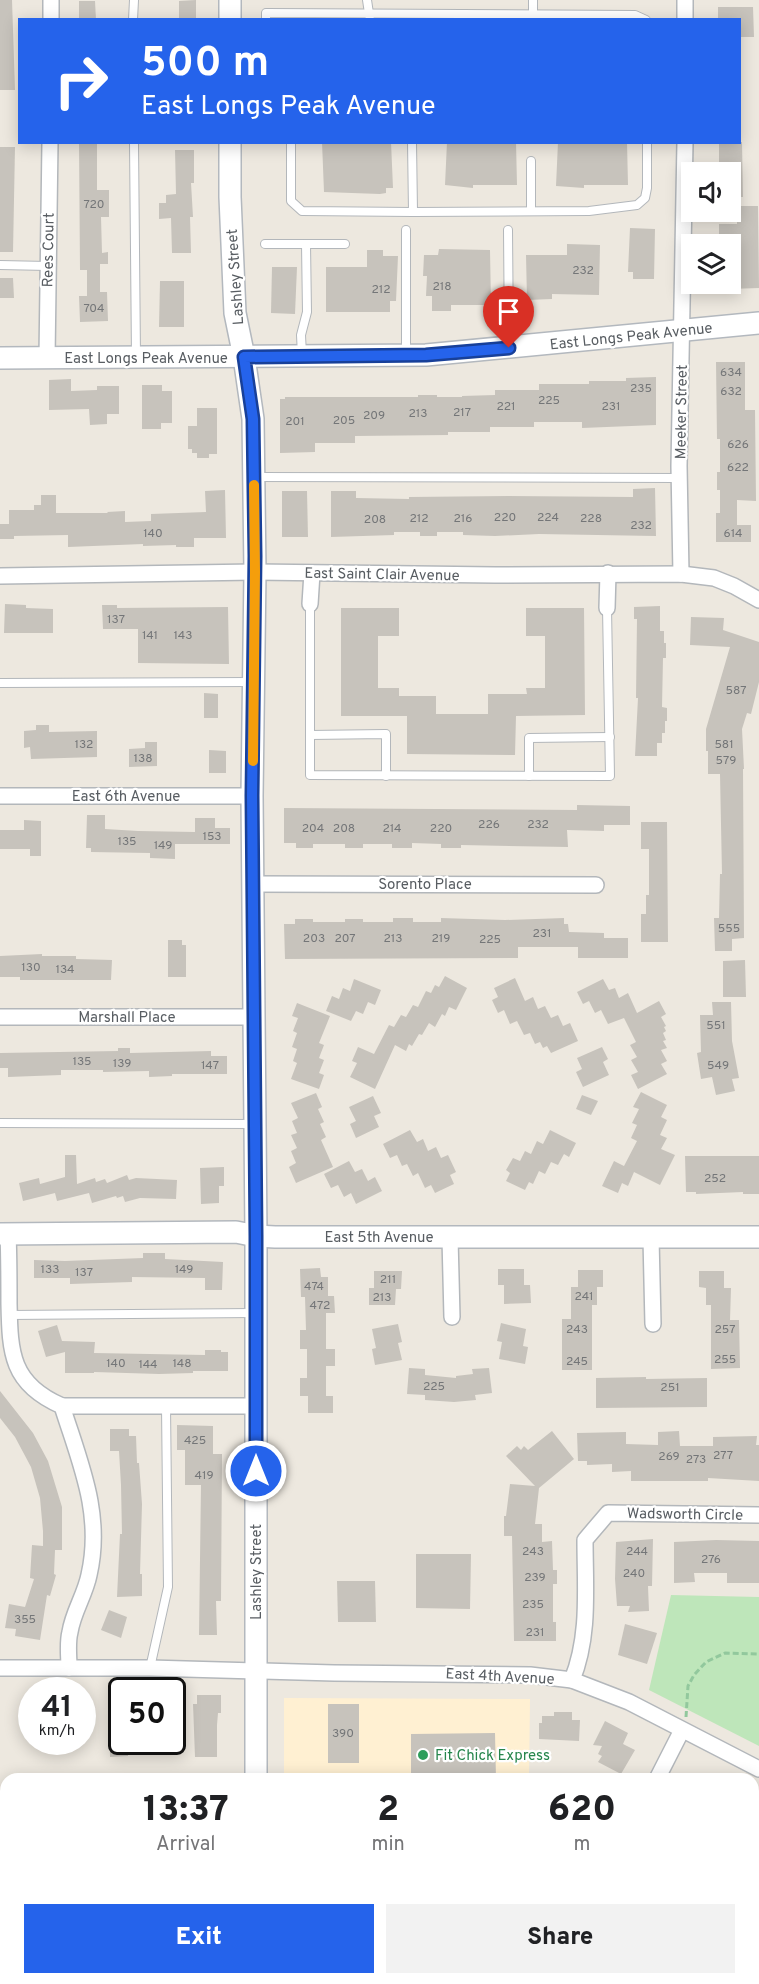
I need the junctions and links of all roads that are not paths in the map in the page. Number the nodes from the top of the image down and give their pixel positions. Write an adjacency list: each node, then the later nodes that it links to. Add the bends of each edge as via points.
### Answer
1 (51, 0): 9 (street)
2 (134, 0): 10 (lane)
3 (231, 0): 11 (main road)
4 (367, 0): 8 (lane)
5 (533, 0): 7 (lane)
6 (685, 0): 14 (street)
7 (533, 14): 8 (lane); 13 (lane)
8 (369, 17): 12 (lane, via 266,13)
9 (51, 18)
10 (133, 18)
11 (230, 18)
12 (266, 18)
13 (642, 18)
14 (685, 18)
15 (50, 144): 31 (street, Rees Court)
16 (134, 144): 40 (lane)
17 (230, 144): 36 (main road, Lashley Street, via 235,313)
18 (291, 144): 24 (lane, via 291,201 302,211)
19 (412, 144): 24 (lane)
20 (647, 144): 23 (lane, via 647,188 645,198 637,205 589,211)
21 (686, 144): 33 (street, Meeker Street)
22 (531, 160): 23 (lane)
23 (531, 211): 24 (lane)
24 (413, 212)
25 (406, 230): 35 (lane)
26 (508, 230): 34 (lane)
27 (265, 244): 28 (lane)
28 (306, 244): 29 (lane); 37 (lane, via 307,312 301,335)
29 (345, 244)
30 (0, 265): 31 (lane)
31 (48, 266): 39 (street, Rees Court)
32 (759, 323): 33 (main road, East Longs Peak Avenue)
33 (683, 330): 34 (main road, East Longs Peak Avenue); 42 (street, Meeker Street)
34 (509, 348): 35 (main road, East Longs Peak Avenue)
35 (406, 355): 37 (main road, East Longs Peak Avenue)
36 (244, 357): 37 (main road, East Longs Peak Avenue); 40 (main road, East Longs Peak Avenue); 41 (main road, Lashley Street, via 253,419)
37 (302, 357)
38 (0, 358): 39 (main road, East Longs Peak Avenue)
39 (47, 358): 40 (main road, East Longs Peak Avenue)
40 (136, 358)
41 (254, 477): 42 (lane); 43 (main road, Lashley Street)
42 (680, 478): 46 (street, Meeker Street)
43 (255, 572): 44 (street, East Saint Clair Avenue); 47 (street, East Saint Clair Avenue); 51 (main road, Lashley Street)
44 (312, 573): 45 (street, East Saint Clair Avenue); 49 (street)
45 (608, 573): 46 (street, East Saint Clair Avenue); 50 (street)
46 (681, 574): 48 (street, East Saint Clair Avenue, via 714,579)
47 (0, 576)
48 (759, 600)
49 (310, 604): 53 (lane)
50 (607, 608): 54 (lane)
51 (254, 682): 52 (lane); 58 (main road, Lashley Street)
52 (0, 683)
53 (310, 735): 55 (lane, via 310,776); 55 (lane, via 386,734)
54 (610, 737): 56 (lane, via 529,738); 56 (lane, via 610,776)
55 (386, 776): 56 (lane)
56 (529, 776)
57 (0, 796): 58 (street, East 6th Avenue)
58 (252, 796): 59 (main road, Lashley Street)
59 (253, 884): 60 (street, Sorento Place); 62 (main road, Lashley Street)
60 (597, 885)
61 (0, 1017): 62 (street, Marshall Place)
62 (254, 1017): 64 (main road, Lashley Street)
63 (0, 1123): 64 (lane)
64 (255, 1124): 66 (main road, Lashley Street)
65 (4, 1234): 66 (main road, East 5th Avenue, via 236,1232); 71 (street)
66 (256, 1236): 68 (main road, East 5th Avenue); 70 (main road, Lashley Street)
67 (759, 1237): 69 (main road, East 5th Avenue)
68 (450, 1238): 69 (main road, East 5th Avenue); 72 (street)
69 (651, 1238): 73 (street)
70 (256, 1313): 71 (lane); 76 (main road, Lashley Street)
71 (9, 1315): 74 (street, via 9,1344 16,1365 27,1383)
72 (452, 1317)
73 (653, 1324)
74 (63, 1406): 75 (street); 79 (street, via 90,1494 94,1544 89,1577 70,1630)
75 (166, 1406): 76 (street); 80 (lane, via 168,1587)
76 (255, 1406): 81 (main road, Lashley Street)
77 (759, 1515): 82 (street, Wadsworth Circle, via 608,1513 585,1540 584,1637)
78 (0, 1668): 79 (street, East 4th Avenue)
79 (69, 1668): 80 (street, East 4th Avenue)
80 (150, 1668): 81 (street, East 4th Avenue)
81 (256, 1670): 82 (street, East 4th Avenue, via 530,1675); 85 (main road, Lashley Street)
82 (572, 1680): 83 (street, East 4th Avenue, via 629,1702)
83 (682, 1730): 84 (street, East 4th Avenue); 86 (street)
84 (759, 1769)
85 (256, 1773)
86 (660, 1773)

